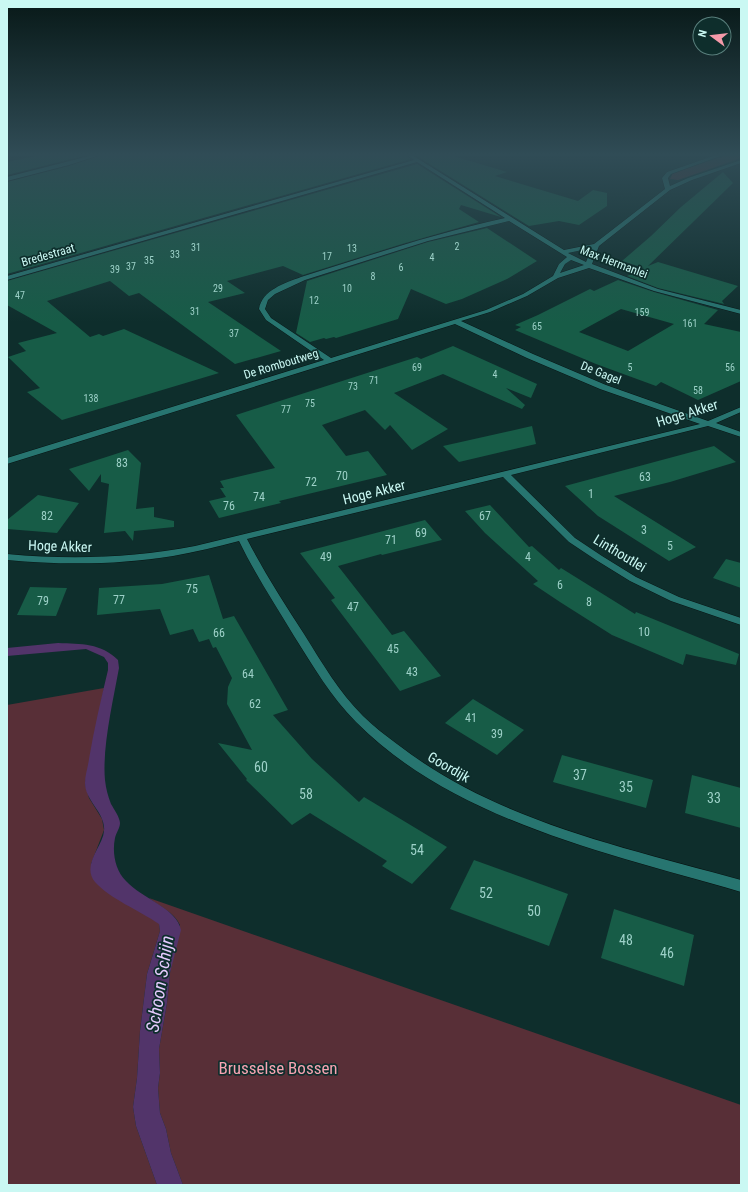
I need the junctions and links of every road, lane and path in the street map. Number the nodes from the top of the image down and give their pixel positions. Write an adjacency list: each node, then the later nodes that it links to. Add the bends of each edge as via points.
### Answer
1 (243, 211): 10 (street, Bredestraat)
2 (497, 211): 4 (street, Max Hermanlei)
3 (640, 211): 5 (street)
4 (510, 219): 6 (street, Max Hermanlei); 13 (street, via 473,226 400,248 285,286 267,297 262,309 268,319)
5 (596, 245): 6 (street); 8 (street)
6 (562, 252): 7 (street, Max Hermanlei)
7 (571, 258): 8 (street, Max Hermanlei); 9 (street, via 563,262)
8 (588, 266): 9 (street, De Romboutweg); 11 (street, Max Hermanlei, via 656,290)
9 (556, 277): 12 (street, De Romboutweg, via 508,303)
10 (7, 278)
11 (741, 312)
12 (457, 322): 13 (street, De Romboutweg); 15 (street, De Gagel, via 603,387)
13 (331, 361): 17 (street, De Romboutweg)
14 (741, 409): 15 (street, Hoge Akker)
15 (708, 424): 16 (street, De Gagel); 18 (street, Hoge Akker)
16 (741, 435)
17 (7, 461)
18 (506, 475): 19 (street, Hoge Akker); 21 (street, Linthoutlei, via 572,540 599,558 633,579 675,599)
19 (242, 539): 20 (street, Hoge Akker, via 172,554 124,559 76,562); 22 (street, Goordijk, via 257,568 340,698 369,729 401,755 447,785 498,810 546,829)
20 (7, 557)
21 (741, 622)
22 (741, 886)

